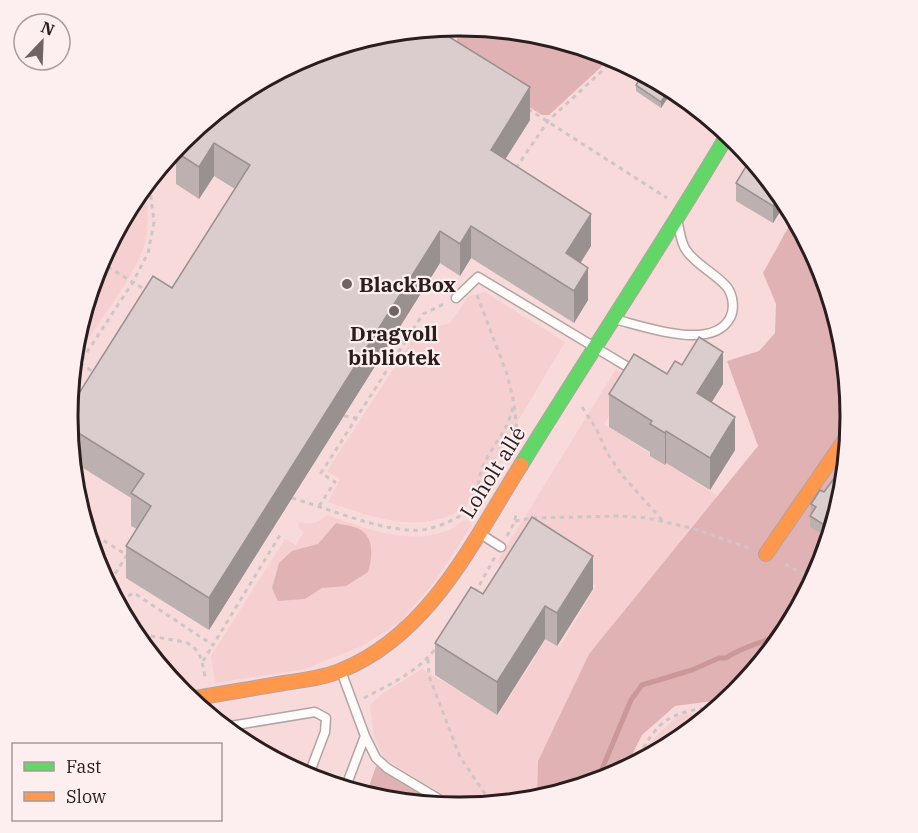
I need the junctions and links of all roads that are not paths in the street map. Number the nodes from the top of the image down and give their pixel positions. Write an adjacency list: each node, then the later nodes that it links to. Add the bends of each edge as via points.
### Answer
1 (723, 142): 2 (street, Loholt allé)
2 (677, 220): 4 (street, Loholt allé); 4 (lane, via 686,249 727,288 733,303 729,320 713,333 697,335)
3 (456, 298): 5 (lane, via 478,277)
4 (615, 318): 5 (street, Loholt allé)
5 (594, 347): 6 (lane); 8 (street, Loholt allé)
6 (647, 379)
7 (838, 450): 10 (street)
8 (479, 533): 9 (lane); 11 (street, Loholt allé, via 447,583 416,621 370,656)
9 (501, 547)
10 (766, 554)
11 (341, 671): 12 (street, Loholt allé); 14 (lane)
12 (202, 697)
13 (237, 725): 15 (lane, via 315,712 326,718)
14 (365, 735): 16 (lane); 17 (lane, via 380,763)
15 (312, 767)
16 (348, 780)
17 (434, 796)

